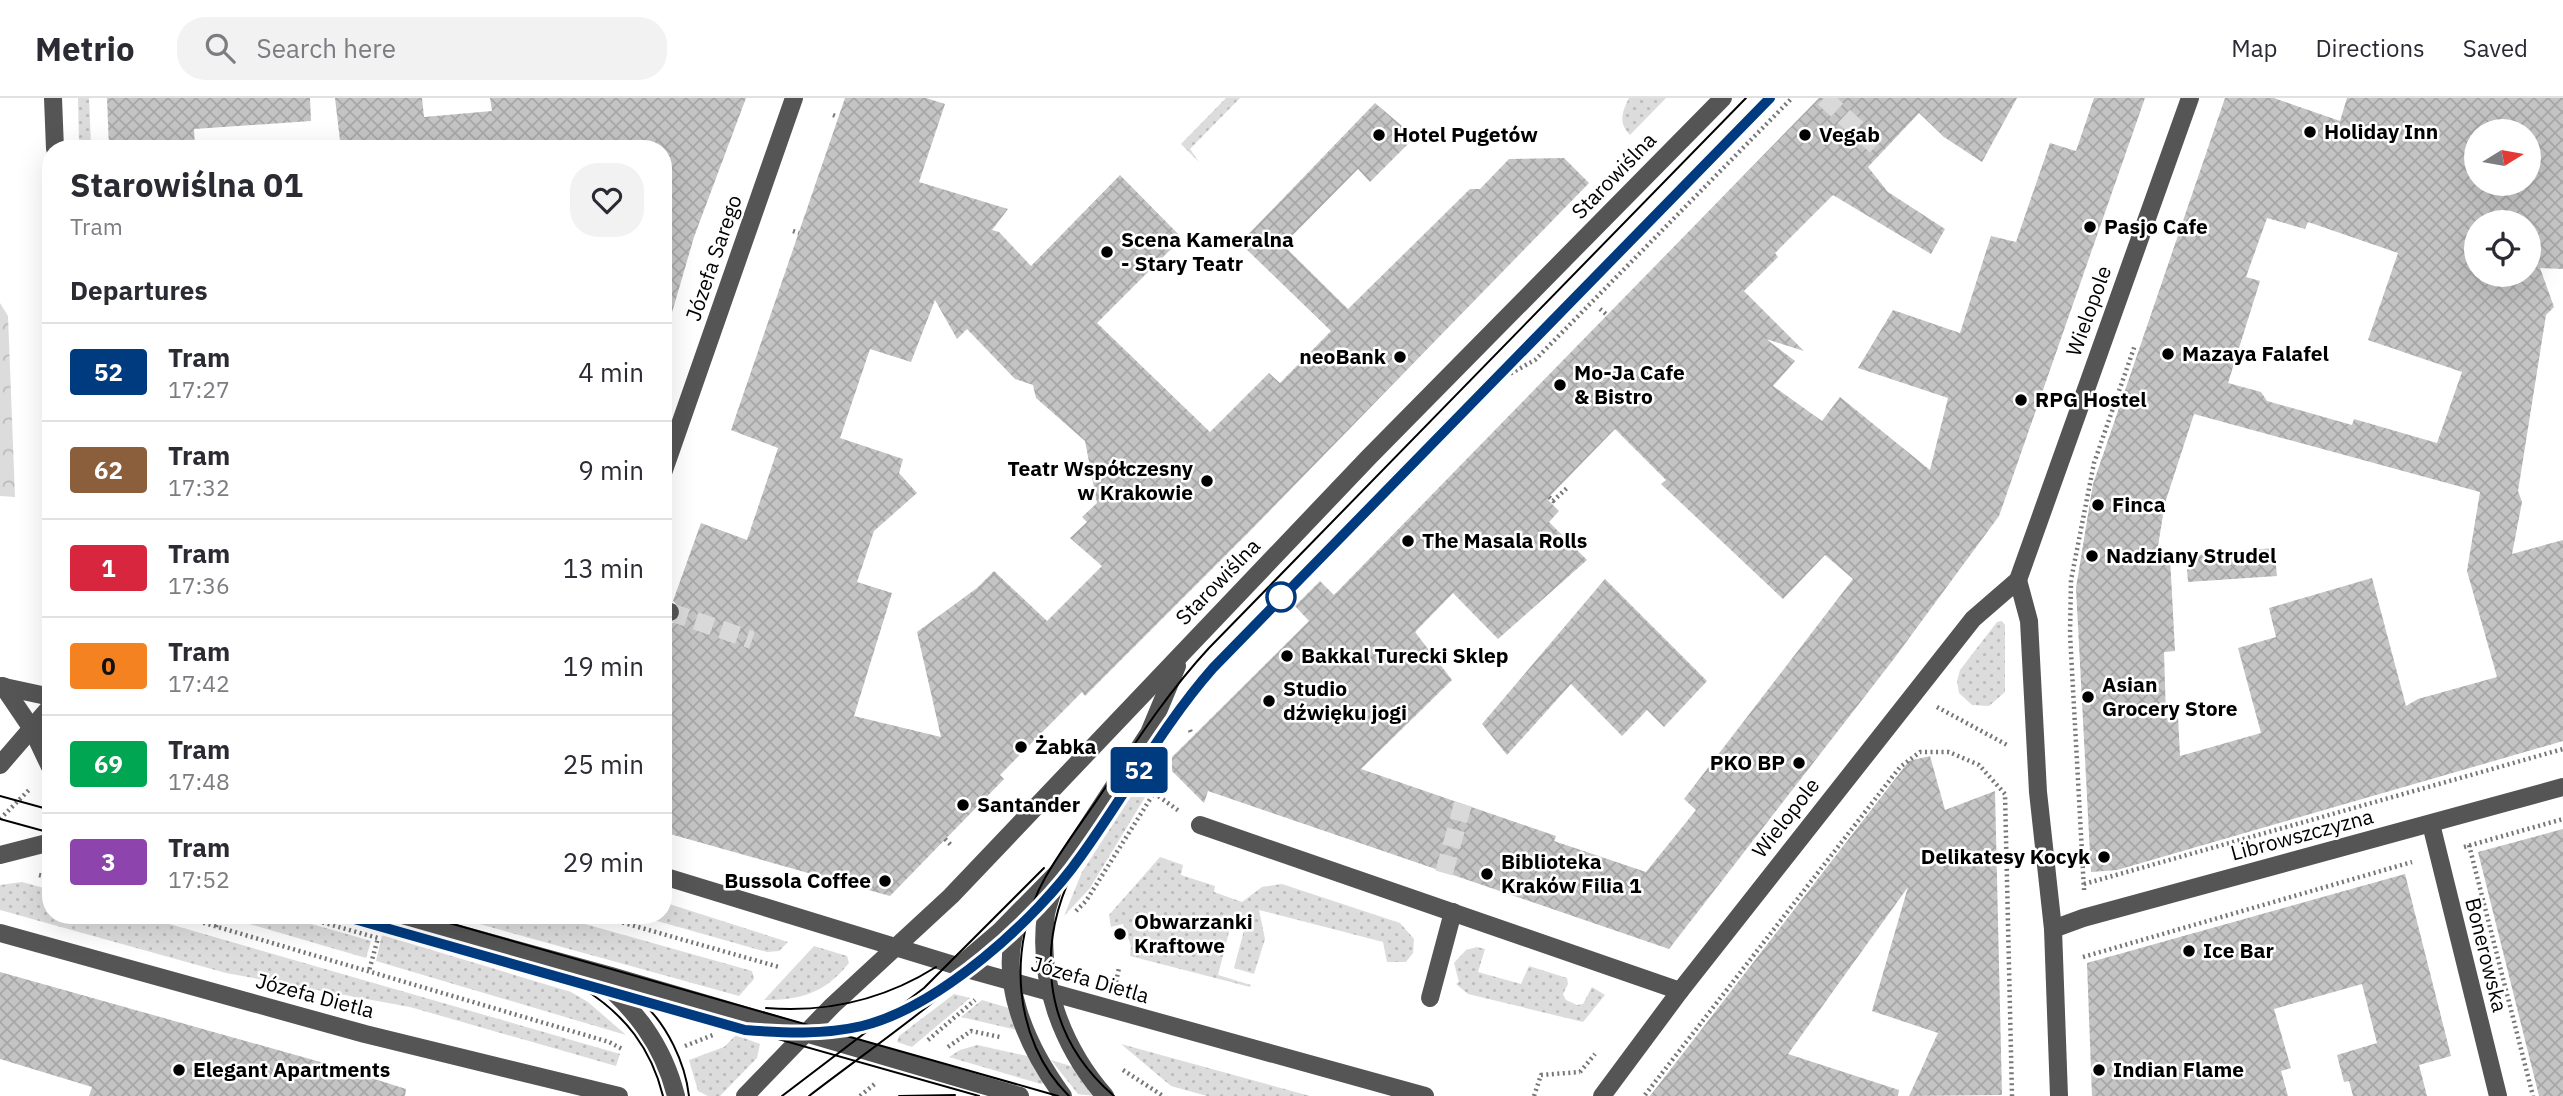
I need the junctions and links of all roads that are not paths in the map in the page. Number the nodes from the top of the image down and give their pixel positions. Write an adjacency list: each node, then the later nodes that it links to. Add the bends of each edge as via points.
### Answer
1 (53, 98): 5 (street)
2 (794, 98): 6 (street, Józefa Sarego)
3 (1723, 98): 8 (street, Starowiślna)
4 (2190, 98): 7 (street, Wielopole)
5 (55, 140)
6 (672, 447)
7 (2018, 580): 25 (street, via 2029,621); 31 (street, Wielopole, via 1973,619)
8 (1182, 653): 20 (street, via 1149,733); 27 (street, Starowiślna, via 1042,803)
9 (2, 686): 10 (street); 12 (street)
10 (42, 695)
11 (42, 717): 12 (street)
12 (32, 729): 13 (street); 14 (street)
13 (42, 761)
14 (0, 765)
15 (2563, 787): 16 (street, Librowszczyzna)
16 (2431, 824): 25 (street, Librowszczyzna); 44 (street, Bonerowska)
17 (1200, 825): 23 (street)
18 (42, 844): 19 (street)
19 (0, 855)
20 (1058, 872): 22 (street); 32 (street, via 1045,940)
21 (672, 879): 27 (street, Józefa Dietla)
22 (1024, 906): 28 (street); 30 (street, via 1013,935)
23 (1453, 912): 31 (street); 33 (street)
24 (422, 924): 29 (street)
25 (2053, 929): 43 (street)
26 (0, 933): 35 (street, Józefa Dietla, via 365,1034)
27 (897, 948): 28 (street, Józefa Dietla); 34 (street, Starowiślna)
28 (959, 967): 30 (street, Józefa Dietla)
29 (587, 970): 34 (street); 36 (street, via 618,994 650,1033)
30 (1012, 981): 32 (street, Józefa Dietla); 39 (street, via 1030,1044)
31 (1680, 991): 42 (street, Wielopole)
32 (1050, 992): 40 (street, via 1073,1053); 41 (street, Józefa Dietla)
33 (1430, 998)
34 (804, 1034): 37 (street, Starowiślna); 38 (street)
35 (620, 1096)
36 (676, 1096)
37 (746, 1096)
38 (1020, 1096)
39 (1063, 1096)
40 (1105, 1096)
41 (1425, 1096)
42 (1602, 1096)
43 (2059, 1096)
44 (2498, 1096)

